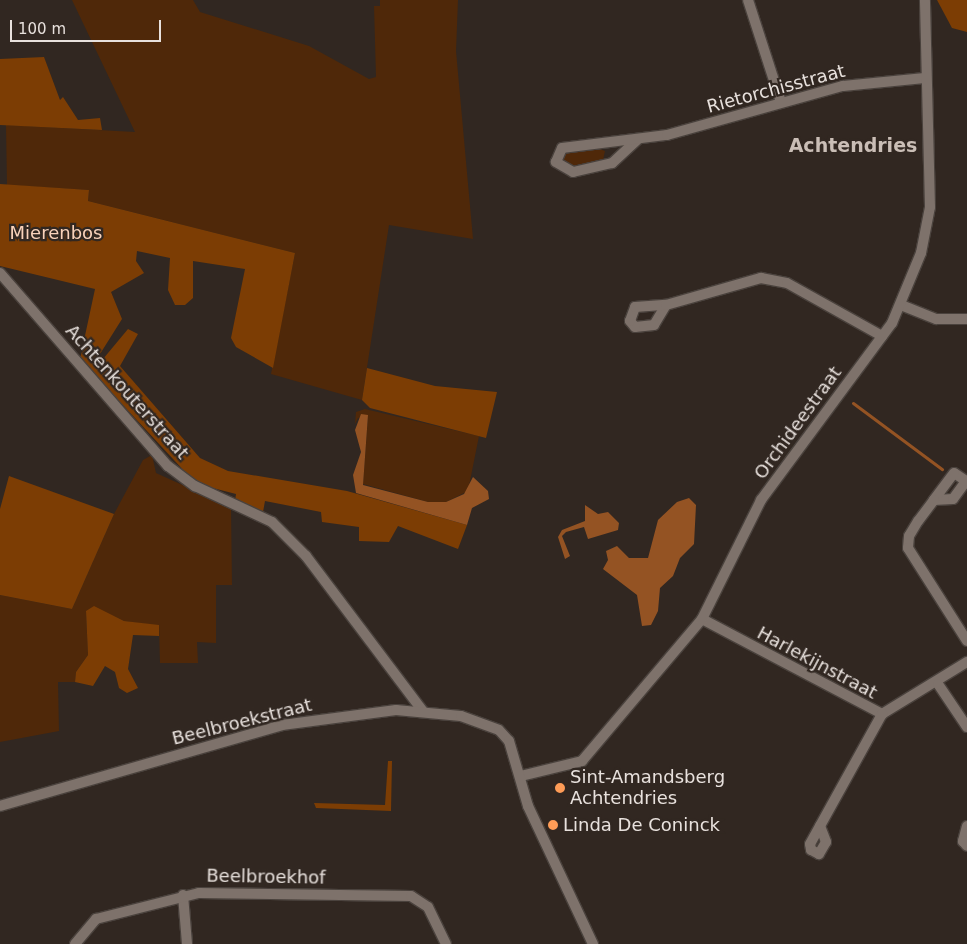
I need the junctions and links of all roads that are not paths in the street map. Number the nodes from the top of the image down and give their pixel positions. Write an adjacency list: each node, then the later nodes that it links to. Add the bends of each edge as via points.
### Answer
1 (748, 0): 4 (street)
2 (925, 0): 3 (street, Orchideestraat)
3 (925, 78): 4 (street, Rietorchisstraat, via 843,86); 8 (street, Orchideestraat, via 930,207 921,253)
4 (781, 102): 5 (street, Rietorchisstraat)
5 (637, 140): 5 (street, Rietorchisstraat, via 562,148 556,162 572,172 612,163)
6 (0, 273): 16 (street, Achtenkouterstraat, via 168,466 200,489 272,522 306,556)
7 (666, 305): 10 (street, via 761,278 787,283)
8 (901, 305): 9 (street, via 936,319); 10 (street, Orchideestraat)
9 (967, 319)
10 (882, 336): 12 (street, Orchideestraat, via 761,500)
11 (934, 500): 13 (street, via 909,536 908,548)
12 (702, 619): 17 (street, Harlekijnstraat); 19 (street, Orchideestraat, via 582,761)
13 (967, 641)
14 (967, 662): 15 (street, Harlekijnstraat)
15 (938, 684): 17 (street, Harlekijnstraat); 18 (street)
16 (423, 710): 19 (street, Beelbroekstraat, via 461,716 499,730 513,748); 20 (street, Beelbroekstraat, via 282,724)
17 (882, 714): 21 (street)
18 (967, 727)
19 (522, 776): 28 (street, Beelbroekstraat, via 528,806)
20 (0, 806)
21 (820, 826)
22 (967, 826): 23 (street, via 963,841)
23 (967, 846)
24 (183, 895): 25 (street, Beelbroekhof, via 96,919); 26 (street); 27 (street, Beelbroekhof, via 411,896 428,906)
25 (75, 944)
26 (186, 944)
27 (446, 944)
28 (593, 944)

